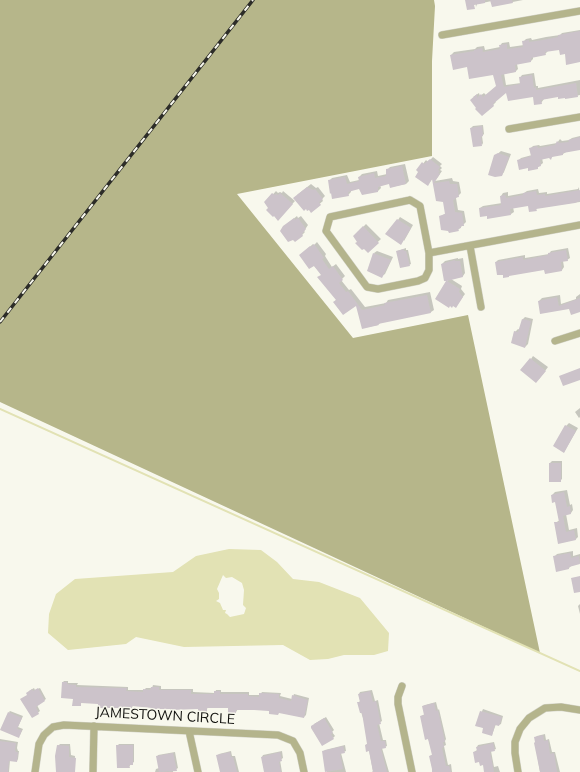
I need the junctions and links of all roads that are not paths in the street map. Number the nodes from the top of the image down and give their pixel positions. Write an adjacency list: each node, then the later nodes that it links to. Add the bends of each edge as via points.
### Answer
1 (580, 11): 2 (street)
2 (442, 35)
3 (580, 117): 4 (street)
4 (509, 129)
5 (580, 225): 6 (street)
6 (470, 246): 7 (street); 8 (street)
7 (429, 253): 7 (street, via 420,206 410,200 330,217 326,232 367,287 378,289 425,278)
8 (481, 307)
9 (580, 333): 10 (street)
10 (554, 341)
11 (402, 686): 19 (street, via 398,704)
12 (580, 710): 20 (street, via 545,708 529,718 520,729 515,742)
13 (94, 726): 14 (street, JAMESTOWN CIRCLE); 15 (street, JAMESTOWN CIRCLE, via 64,725 53,727 44,734 39,744); 16 (street)
14 (189, 731): 17 (street); 18 (street, JAMESTOWN CIRCLE, via 278,734 293,742 300,753)
15 (35, 772)
16 (93, 772)
17 (198, 772)
18 (304, 772)
19 (412, 772)
20 (518, 772)

